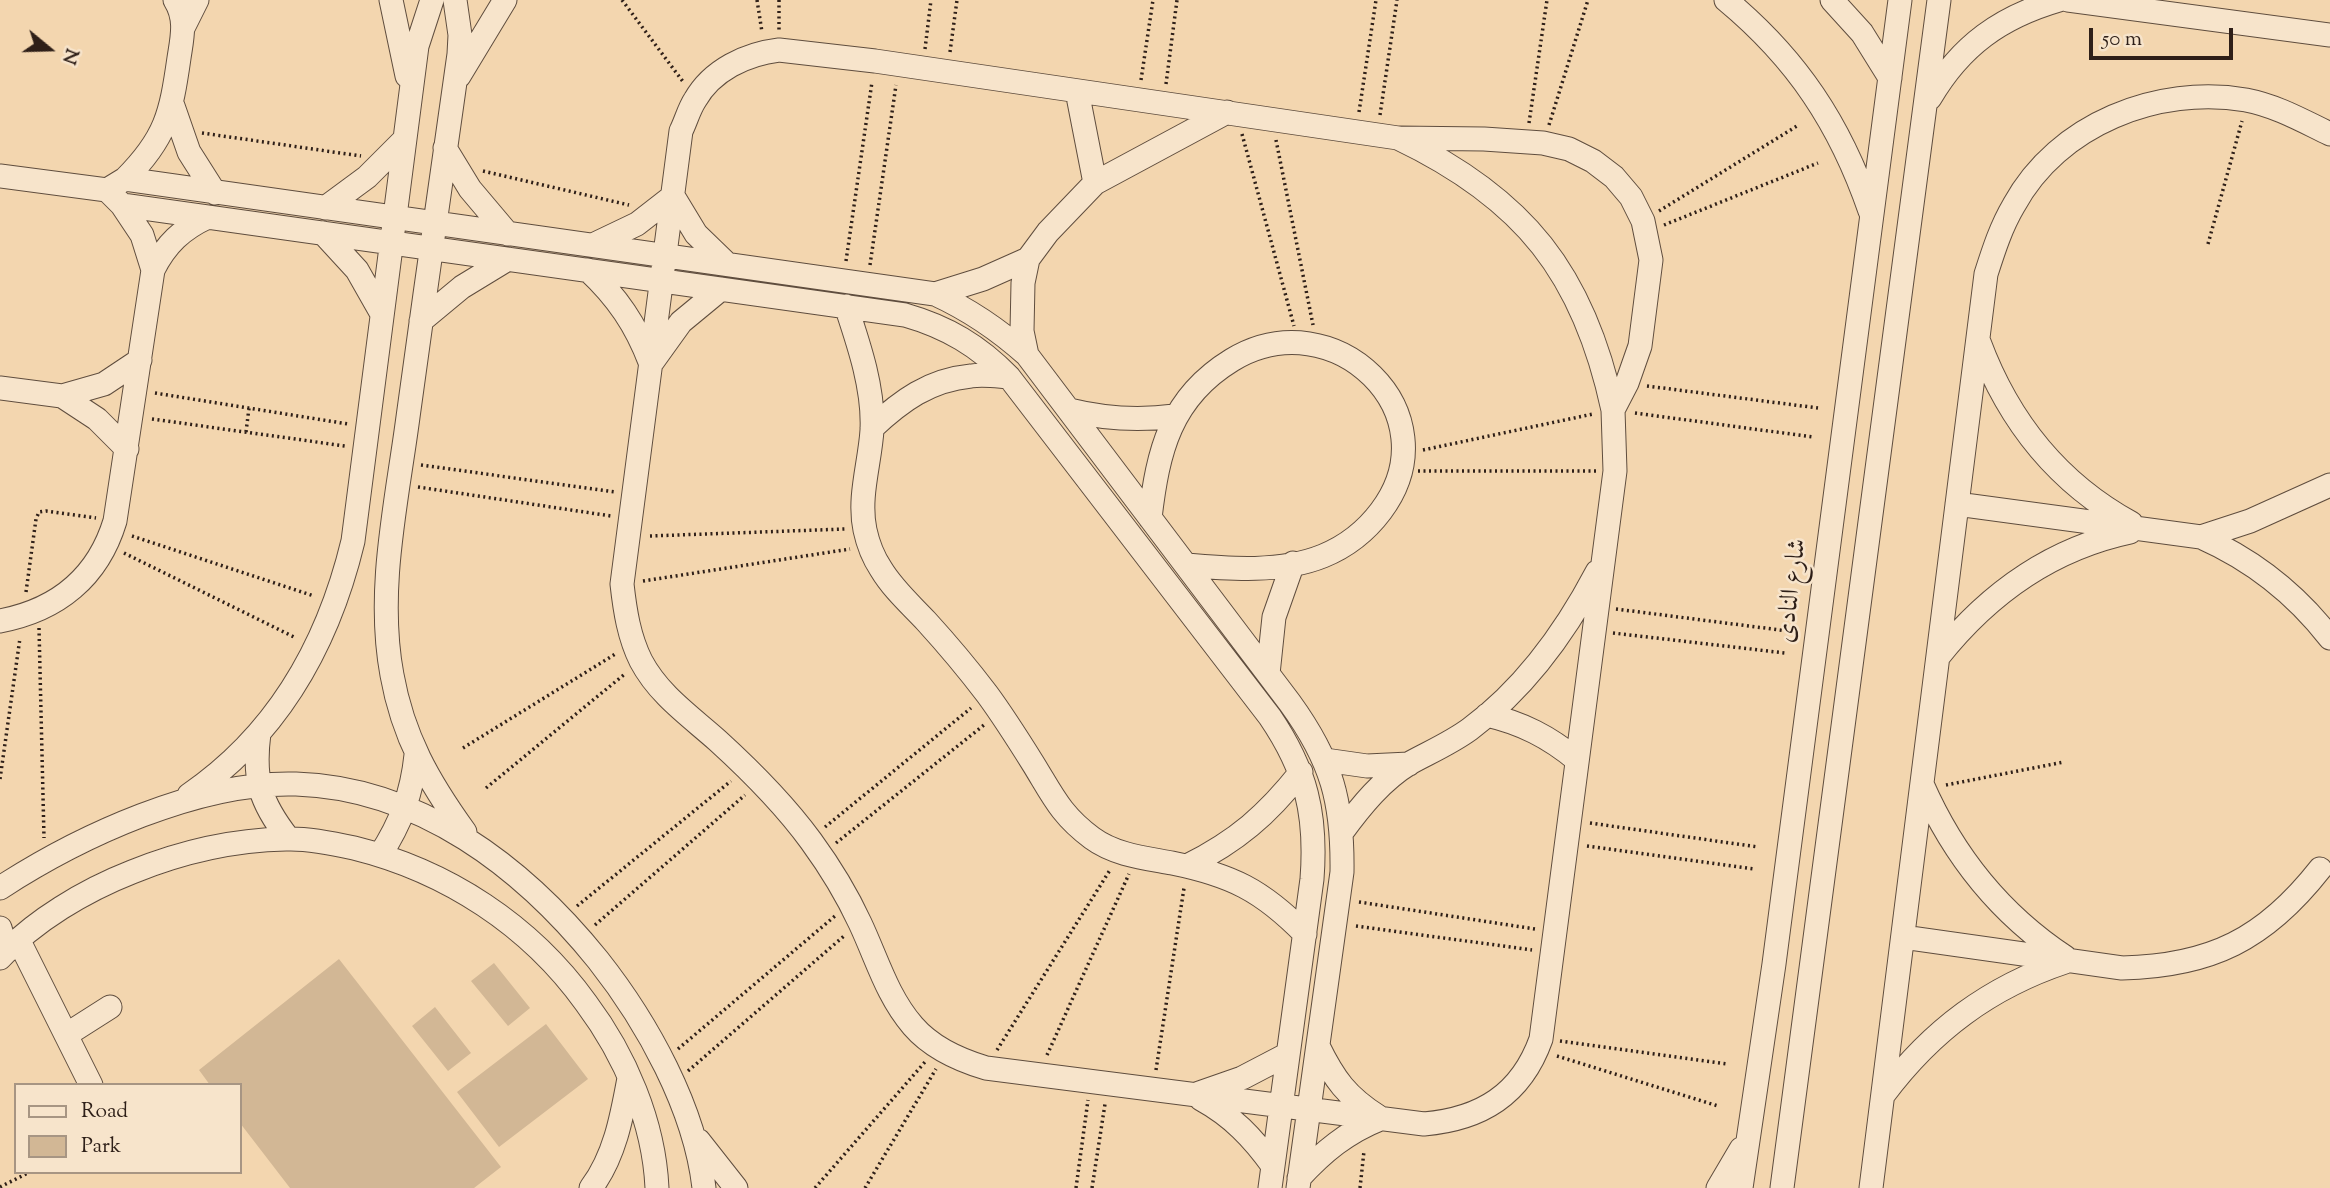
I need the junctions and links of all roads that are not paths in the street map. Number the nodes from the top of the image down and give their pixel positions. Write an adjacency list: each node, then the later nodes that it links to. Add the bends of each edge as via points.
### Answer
1 (175, 0): 13 (street)
2 (197, 0): 13 (street)
3 (391, 0): 18 (street)
4 (432, 0): 18 (street, via 416,46)
5 (455, 0): 16 (street, via 460,35)
6 (505, 0): 16 (street)
7 (1726, 0): 32 (street, via 1775,45 1816,97 1848,154)
8 (1832, 0): 15 (street, via 1862,33)
9 (1900, 0): 15 (street, شارع النادى)
10 (1939, 0): 19 (street)
11 (2059, 0): 19 (street, via 2034,7 1983,36 1961,55)
12 (2068, 0): 14 (street)
13 (184, 26): 20 (street)
14 (2330, 35)
15 (1890, 78): 32 (street, شارع النادى)
16 (454, 85): 25 (street)
17 (1077, 91): 21 (street); 27 (street); 30 (street, via 876,61 772,51 738,61 714,77 695,99 681,131)
18 (410, 94): 24 (street)
19 (1926, 103): 96 (street)
20 (173, 106): 28 (street, via 154,146); 29 (street, via 195,163)
21 (1232, 113): 23 (street); 27 (street)
22 (2330, 134): 53 (street, via 2287,112 2248,100 2210,96 2171,99 2098,123 2038,171 2015,202 1997,237 1986,274)
23 (1377, 135): 61 (street, via 1439,158 1477,182 1542,245 1568,282 1588,323 1604,366); 61 (street, via 1484,139 1569,149 1593,160 1623,187 1645,226 1651,260 1640,346)
24 (404, 140): 31 (street); 34 (street)
25 (450, 156): 35 (street); 37 (street)
26 (0, 176): 28 (street)
27 (1095, 183): 43 (street)
28 (118, 191): 29 (street); 33 (street); 45 (street, via 142,235)
29 (215, 193): 31 (street)
30 (665, 203): 39 (street, via 636,225); 41 (street); 44 (street)
31 (325, 208): 34 (street)
32 (1871, 216): 95 (street, شارع النادى)
33 (208, 217): 36 (street); 45 (street, via 174,237)
34 (394, 217): 35 (street); 38 (street)
35 (435, 223): 37 (street); 40 (street)
36 (323, 233): 38 (street); 51 (street, via 357,270)
37 (508, 233): 39 (street)
38 (391, 243): 40 (street); 51 (street)
39 (593, 245): 41 (street)
40 (431, 248): 42 (street); 52 (street)
41 (665, 256): 44 (street); 47 (street)
42 (508, 259): 46 (street); 52 (street, via 462,287)
43 (1028, 259): 49 (street); 54 (street, via 1021,307)
44 (727, 264): 49 (street)
45 (153, 270): 55 (street)
46 (588, 270): 47 (street); 56 (street, via 626,312)
47 (662, 281): 48 (street); 56 (street)
48 (721, 289): 50 (street); 56 (street, via 681,322)
49 (935, 294): 54 (street, via 993,327)
50 (846, 306): 57 (street, via 905,314 940,326 972,344); 63 (street, via 864,366)
51 (382, 314): 78 (street, via 353,541 336,604 300,678)
52 (421, 321): 79 (street, via 386,598 391,675)
53 (1978, 339): 66 (street); 68 (street, via 2004,399 2041,452 2088,496)
54 (1027, 355): 60 (street)
55 (140, 360): 59 (street, via 104,384); 64 (street)
56 (651, 363): 109 (street, via 622,584 625,614 637,652 654,683 786,807 855,913 898,1009 942,1050 986,1068)
57 (1009, 377): 63 (street, via 971,376 934,384 900,402); 83 (street, via 1270,716)
58 (0, 388): 59 (street)
59 (62, 396): 64 (street, via 97,419)
60 (1069, 410): 62 (street, via 1122,419); 67 (street)
61 (1613, 410): 70 (street, via 1615,471)
62 (1175, 415): 67 (street, via 1158,466); 71 (street, via 1215,371 1240,355 1269,345 1308,343 1345,355 1370,373 1388,396 1400,424 1403,463 1390,499 1372,523 1349,542)
63 (872, 428): 92 (street, via 862,505 867,537 894,588 958,658 1076,826 1097,842 1129,855)
64 (127, 449): 73 (street, via 109,537 94,565 60,599 23,617)
65 (2330, 485): 69 (street)
66 (1957, 504): 68 (street); 75 (street)
67 (1150, 518): 72 (street)
68 (2143, 529): 69 (street); 75 (street, via 2084,545 2028,573 1979,611)
69 (2201, 537): 74 (street, via 2272,578)
70 (1603, 560): 77 (street, via 1552,643); 81 (street)
71 (1293, 564): 72 (street, via 1240,568); 76 (street, via 1274,617)
72 (1186, 565): 76 (street)
73 (0, 621)
74 (2330, 638)
75 (1938, 657): 85 (street)
76 (1268, 674): 80 (street, via 1310,730)
77 (1487, 715): 81 (street, via 1535,730); 82 (street, via 1450,743)
78 (260, 733): 84 (street); 86 (street, via 206,783)
79 (416, 755): 87 (street); 90 (street)
80 (1325, 760): 82 (street, via 1367,766); 88 (street, via 1337,795)
81 (1577, 760): 113 (street, via 1539,1044 1526,1071 1492,1105 1471,1116 1424,1124)
82 (1409, 764): 88 (street, via 1372,794)
83 (1301, 772): 92 (street, via 1251,827); 97 (street, via 1315,842)
84 (258, 785): 86 (street); 87 (street, via 333,787); 89 (street, via 270,814)
85 (1923, 786): 98 (street); 100 (street, via 1951,840 1984,887 2024,927)
86 (175, 804): 94 (street, via 109,829)
87 (406, 807): 90 (street); 91 (street)
88 (1342, 832): 105 (street, via 1342,872)
89 (288, 838): 91 (street); 99 (street, via 227,844 166,858 109,881)
90 (472, 844): 114 (street, via 520,879 562,919 612,978 663,1062)
91 (380, 855): 107 (street, via 483,903 528,937 602,1024)
92 (1187, 866): 97 (street, via 1252,889)
93 (2320, 869): 100 (street, via 2275,918 2219,952 2155,967)
94 (0, 888)
95 (1780, 910): 96 (street, via 1799,920); 101 (street, شارع النادى)
96 (1819, 913): 102 (street)
97 (1305, 934): 106 (street)
98 (1903, 937): 100 (street); 110 (street)
99 (6, 945): 104 (street)
100 (2071, 961): 110 (street, via 2015,981 1964,1012 1920,1051)
101 (1774, 964): 102 (street, via 1794,954); 115 (street, شارع النادى)
102 (1812, 968): 124 (street)
103 (110, 1007): 104 (street)
104 (66, 1035): 108 (street)
105 (1318, 1046): 112 (street); 113 (street, via 1343,1089)
106 (1288, 1054): 109 (street, via 1242,1078); 111 (street)
107 (629, 1075): 118 (street, via 618,1132); 119 (street, via 647,1126)
108 (90, 1083)
109 (1193, 1094): 111 (street); 116 (street, via 1238,1124 1257,1144)
110 (1883, 1096): 125 (street)
111 (1281, 1106): 112 (street); 116 (street)
112 (1309, 1109): 113 (street); 117 (street)
113 (1374, 1121): 117 (street, via 1330,1147)
114 (692, 1131): 120 (street); 121 (street)
115 (1746, 1140): 122 (street); 123 (street, شارع النادى)
116 (1271, 1177)
117 (1298, 1183)
118 (591, 1188)
119 (657, 1188)
120 (704, 1188)
121 (736, 1188)
122 (1718, 1188)
123 (1741, 1188)
124 (1782, 1188)
125 (1871, 1188)

